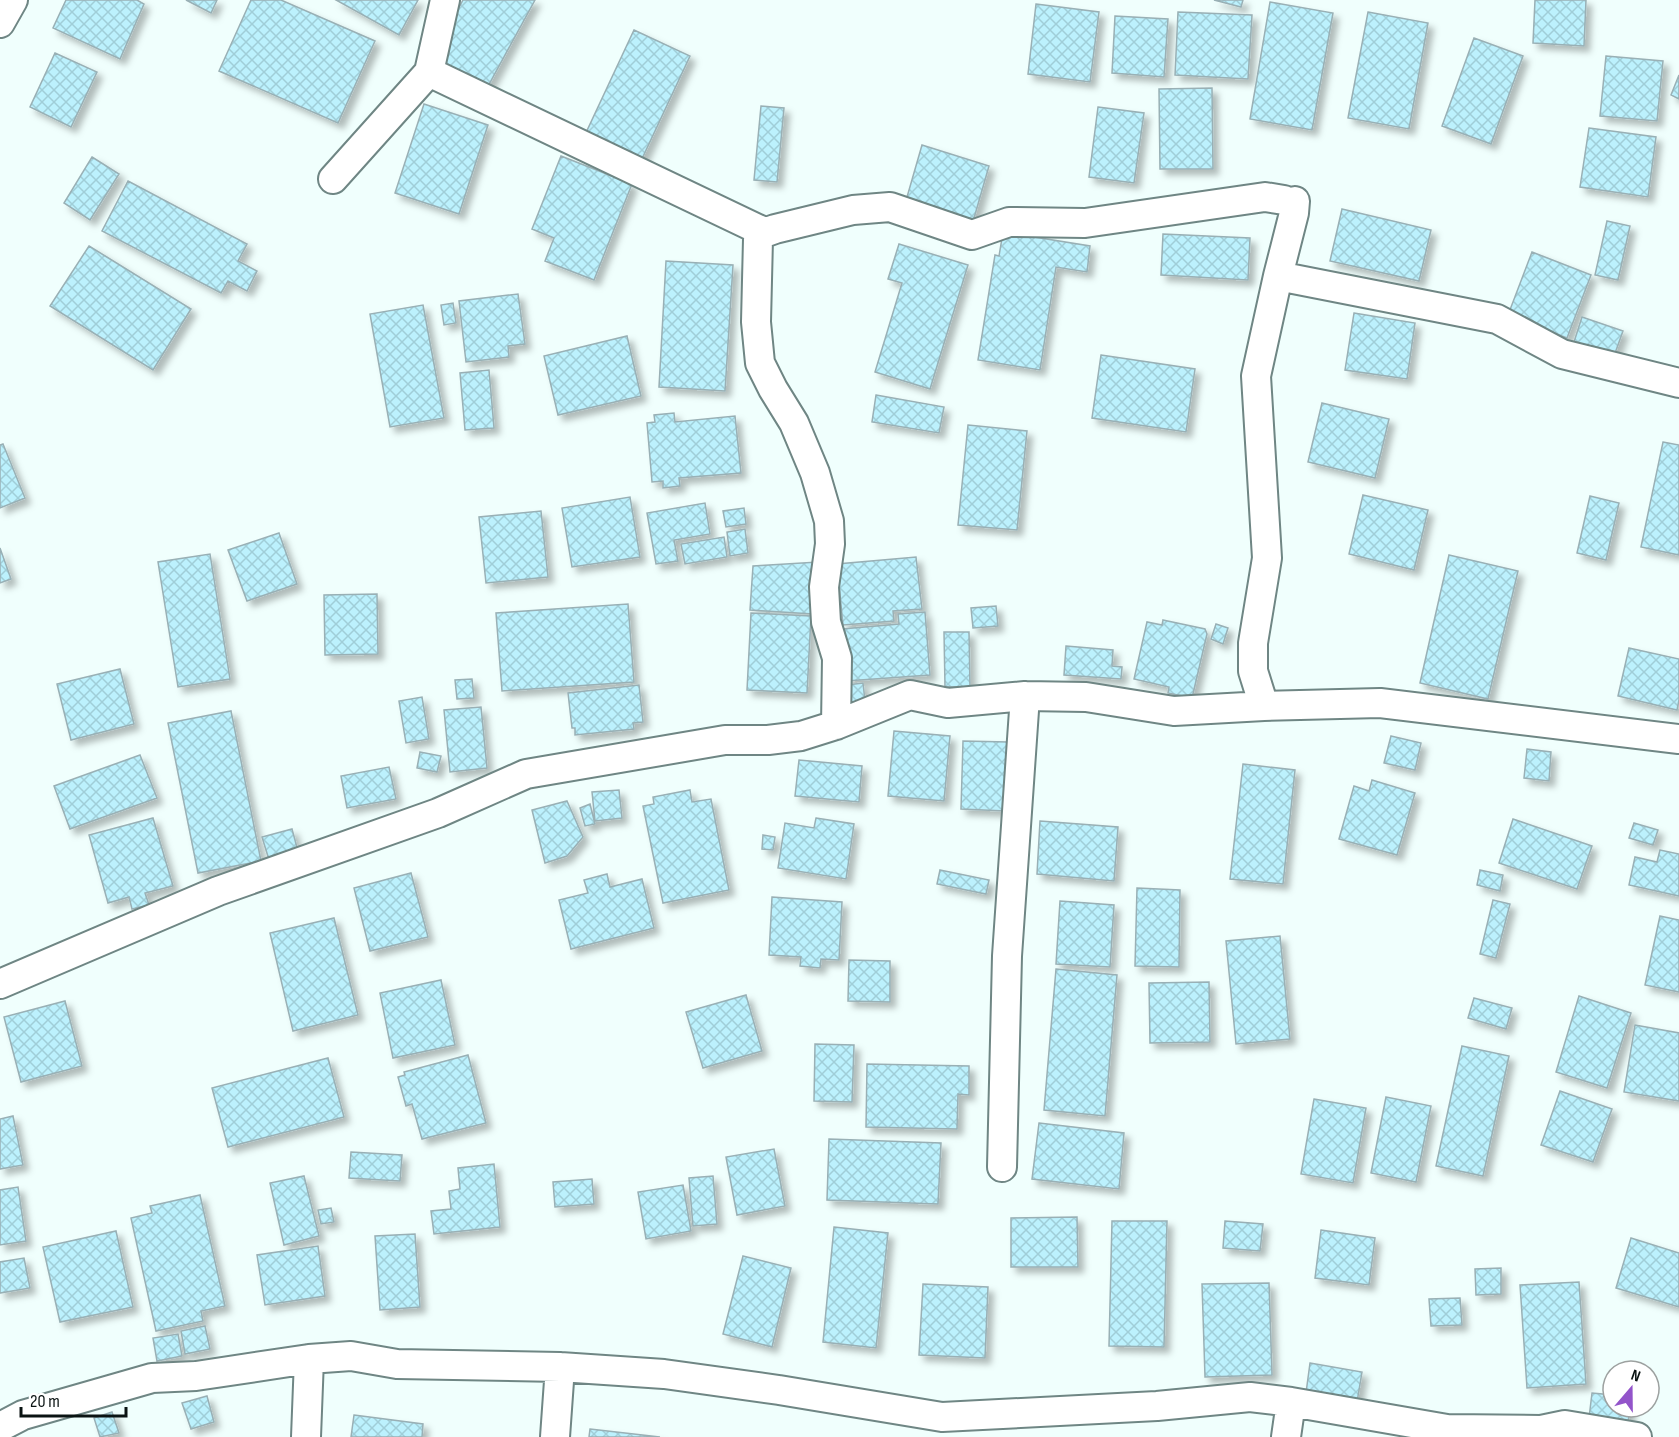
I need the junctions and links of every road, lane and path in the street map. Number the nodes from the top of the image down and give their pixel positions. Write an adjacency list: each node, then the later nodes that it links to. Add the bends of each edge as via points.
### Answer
1 (13, 0): 3 (street)
2 (445, 0): 4 (street)
3 (0, 23)
4 (429, 72): 5 (street); 6 (street)
5 (333, 179)
6 (760, 230): 7 (street, via 762,234 853,210 890,207 972,235 1009,222 1085,224 1265,196 1291,204 1295,201); 11 (street, via 756,322 760,363 794,423 829,521 824,587 826,622 837,658)
7 (1278, 276): 8 (street, via 1497,319 1562,354); 10 (street, via 1256,376 1267,558 1253,643 1253,671)
8 (1679, 383)
9 (1024, 696): 10 (street, via 1086,697 1174,711); 11 (street, via 948,703 910,695); 14 (street, via 1007,956)
10 (1264, 706): 12 (street, via 1380,703)
11 (836, 725): 13 (street, via 801,736 725,740 526,774 438,813 218,891)
12 (1679, 739)
13 (0, 984)
14 (1002, 1167)
15 (309, 1359): 16 (street, via 351,1356 396,1364); 18 (street, via 196,1376 152,1378 23,1415); 20 (street)
16 (560, 1367): 19 (street, via 675,1376 779,1390); 21 (street)
17 (1292, 1402): 19 (street, via 1250,1397); 22 (street); 23 (street, via 1447,1429 1541,1430 1565,1425)
18 (0, 1427)
19 (938, 1427)
20 (306, 1437)
21 (555, 1437)
22 (1286, 1437)
23 (1637, 1437)

